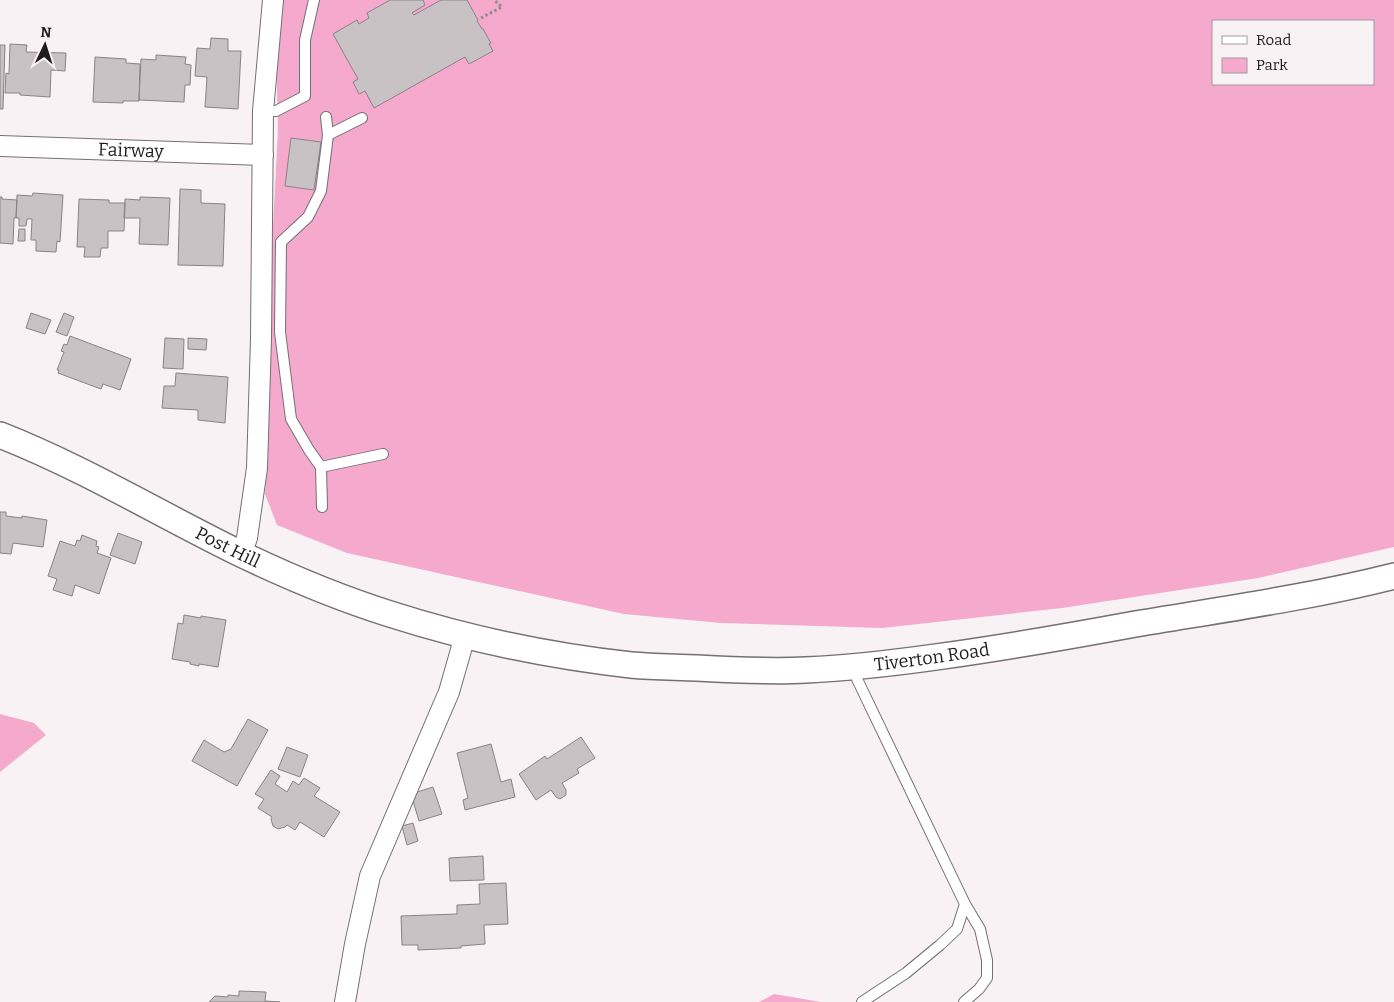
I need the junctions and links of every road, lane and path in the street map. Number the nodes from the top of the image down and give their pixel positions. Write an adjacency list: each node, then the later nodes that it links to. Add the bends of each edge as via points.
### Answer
1 (273, 0): 5 (street)
2 (314, 0): 5 (lane, via 305,40 305,96 276,111)
3 (494, 0): 4 (path, via 502,7)
4 (480, 18)
5 (263, 111): 10 (street)
6 (326, 117): 8 (lane)
7 (362, 118): 8 (lane)
8 (328, 135): 13 (lane, via 321,192 308,217 281,242 280,332 291,420)
9 (0, 146): 10 (street, Fairway)
10 (263, 155): 15 (street, via 257,468 247,538)
11 (0, 435): 15 (street, Post Hill, via 130,496)
12 (383, 454): 13 (lane)
13 (321, 467): 14 (lane)
14 (322, 507)
15 (241, 554): 17 (street, Post Hill, via 324,591)
16 (1394, 576): 18 (street, Tiverton Road, via 1290,598 1064,637)
17 (465, 636): 18 (street, Tiverton Road, via 634,665 745,671); 20 (street, via 449,692 370,876)
18 (855, 667): 19 (lane, via 858,680)
19 (965, 904): 21 (lane, via 957,929 940,946); 22 (lane, via 980,929 987,960 987,978)
20 (345, 1002)
21 (862, 1002)
22 (964, 1002)

